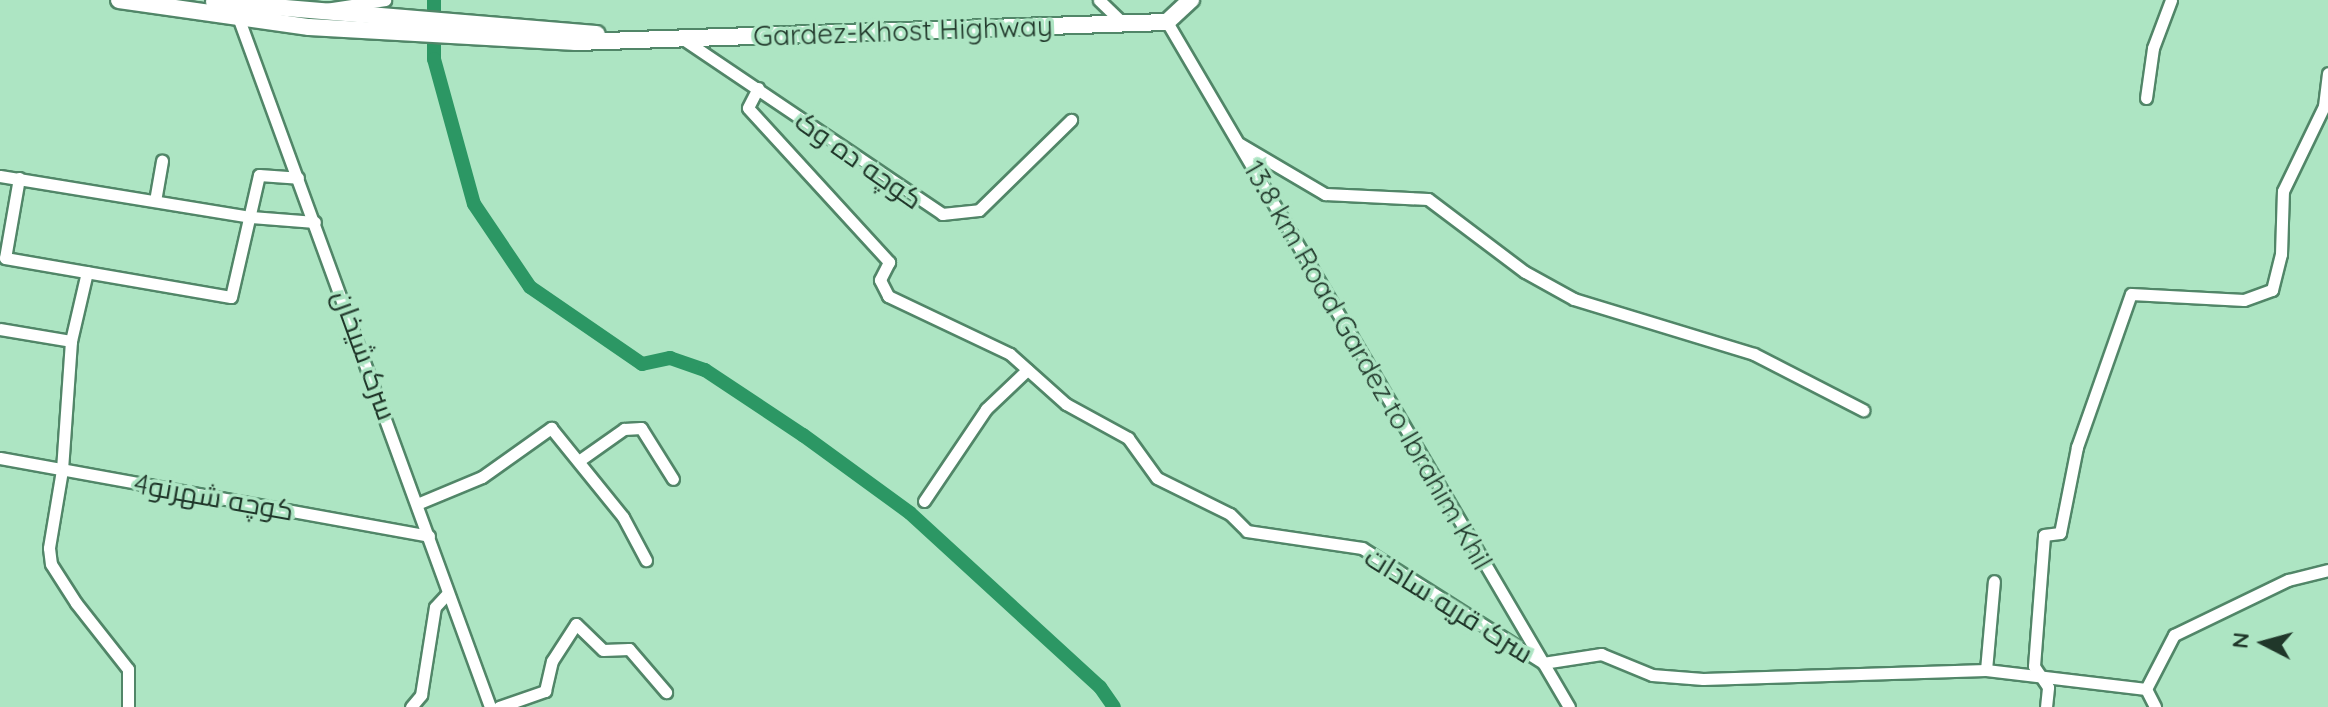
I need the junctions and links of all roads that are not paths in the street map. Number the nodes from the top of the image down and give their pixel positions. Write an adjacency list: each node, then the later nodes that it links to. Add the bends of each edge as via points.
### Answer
1 (119, 0): 7 (highway, Gardez-Khost Highway)
2 (193, 0): 8 (highway, Gardez-Khost Highway)
3 (385, 0): 9 (street, via 329,4)
4 (1099, 0): 11 (street)
5 (1191, 0): 10 (highway)
6 (2171, 0): 16 (street, via 2153,48)
7 (164, 4): 8 (highway, Gardez-Khost Highway)
8 (237, 11): 9 (highway, Gardez-Khost Highway); 12 (highway, Gardez-Khost Highway); 22 (street, سرک شیخان)
9 (310, 15): 12 (highway, Gardez-Khost Highway)
10 (1167, 22): 11 (highway, Gardez-Khost Highway); 18 (street, 13.8 km Road Gardez to Ibrahim Khil)
11 (1123, 23): 13 (highway, Gardez-Khost Highway)
12 (396, 28): 13 (highway, Gardez-Khost Highway, via 576,42 606,36)
13 (679, 36): 15 (street, کوچه ده وک)
14 (2328, 73): 44 (street, via 2324,106 2283,191 2281,254 2272,290 2244,300 2131,294 2077,447 2060,533 2044,535 2034,666)
15 (758, 88): 17 (street, کوچه ده وک, via 928,210 953,216 979,210); 29 (street, سرک قریه سادات, via 748,108 889,262 880,280 888,296 1010,354)
16 (2146, 98)
17 (1071, 120)
18 (1238, 142): 30 (street, via 1325,194 1428,199 1525,272 1574,299 1754,354); 42 (street, 13.8 km Road Gardez to Ibrahim Khil)
19 (162, 161): 23 (street)
20 (0, 176): 21 (street)
21 (19, 178): 23 (street); 26 (street, via 5,258)
22 (298, 178): 24 (street, via 259,175); 25 (street, سرک شیخان)
23 (155, 201): 24 (street)
24 (248, 216): 25 (street); 26 (street, via 234,296)
25 (315, 222): 36 (street, سرک شیخان)
26 (87, 272): 28 (street)
27 (0, 329): 28 (street)
28 (71, 341): 33 (street)
29 (1027, 370): 35 (street, via 986,409); 42 (street, سرک قریه سادات, via 1066,404 1128,438 1157,478 1230,514 1247,531 1362,548)
30 (1863, 410)
31 (0, 458): 33 (street, کوچه شهرنو4)
32 (580, 460): 34 (street, via 624,429 641,428); 36 (street, via 551,428 482,477); 38 (street)
33 (62, 470): 37 (street, کوچه شهرنو4); 47 (street, via 51,564 128,669)
34 (673, 479)
35 (924, 501)
36 (417, 504): 37 (street, سرک شیخان)
37 (429, 536): 41 (street, سرک شیخان)
38 (646, 560)
39 (2328, 570): 45 (street, via 2288,580 2174,635)
40 (1994, 581): 43 (street)
41 (448, 593): 48 (street, via 435,607 421,695); 49 (street, سرک شیخان)
42 (1543, 663): 43 (street, via 1601,654 1652,675 1703,679); 51 (street, 13.8 km Road Gardez to Ibrahim Khil)
43 (1986, 670): 44 (street)
44 (2039, 677): 45 (street); 52 (street, via 2048,687)
45 (2146, 689): 53 (street)
46 (666, 692): 50 (street, via 629,649 603,650 576,624 552,661 545,691)
47 (128, 707)
48 (411, 707)
49 (490, 707)
50 (499, 707)
51 (1569, 707)
52 (2046, 707)
53 (2155, 707)

